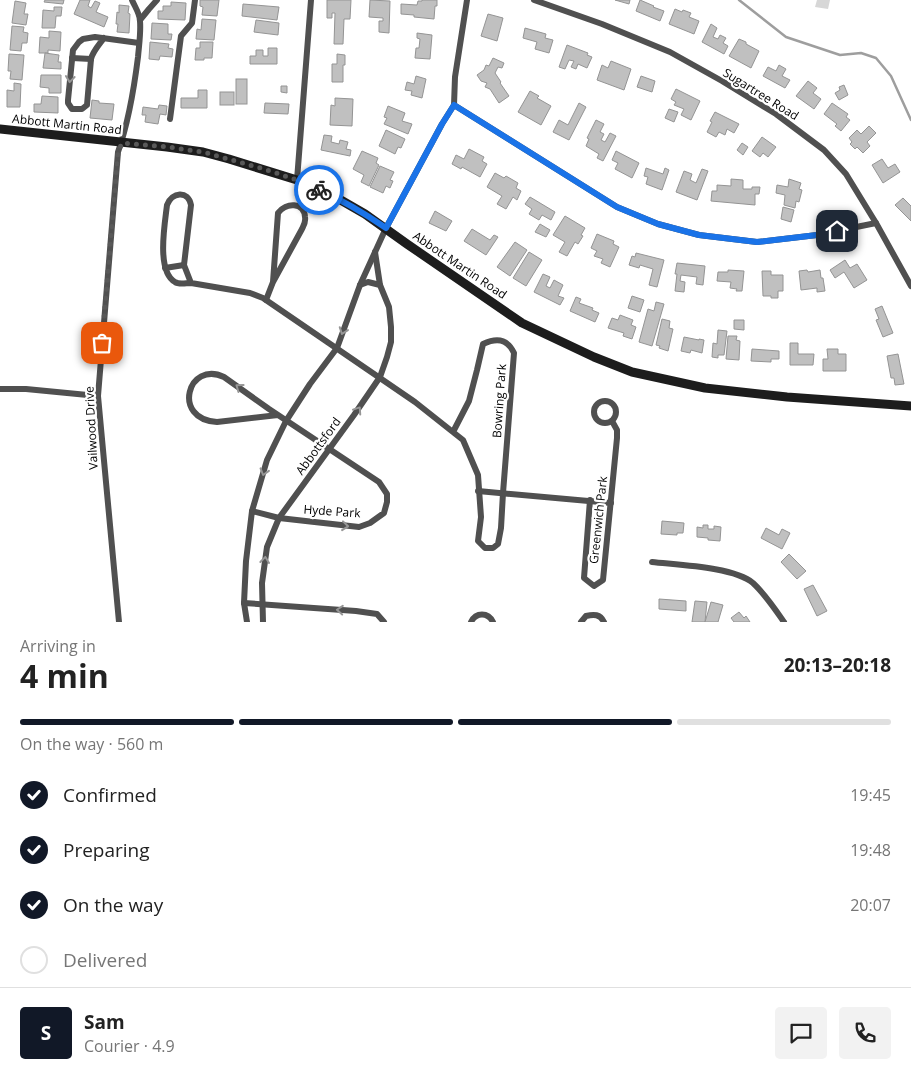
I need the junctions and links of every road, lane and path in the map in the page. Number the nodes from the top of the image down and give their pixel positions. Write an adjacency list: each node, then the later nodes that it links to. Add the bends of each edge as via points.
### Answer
1 (132, 0): 7 (street)
2 (157, 0): 7 (street)
3 (195, 0): 13 (street, via 192,23 181,36)
4 (311, 0): 16 (street)
5 (467, 0): 12 (street)
6 (534, 0): 17 (street, Sugartree Road, via 670,52 776,114 824,150 846,174)
7 (140, 20): 9 (street, Vailwood Drive)
8 (104, 38): 9 (street); 10 (street, via 83,39 75,46); 11 (street)
9 (139, 43): 15 (street, Vailwood Drive, via 135,84)
10 (72, 58): 11 (street); 11 (street, one-way to 11, via 68,103 76,109 87,105)
11 (90, 59)
12 (454, 105): 17 (street, via 617,207 658,224 699,235 757,242 817,235); 18 (street)
13 (170, 119)
14 (0, 129): 15 (main road, Abbott Martin Road)
15 (122, 143): 16 (main road, Abbott Martin Road, via 203,152); 31 (street, Vailwood Drive, via 118,152)
16 (297, 180): 18 (main road, Abbott Martin Road, via 332,195)
17 (876, 223): 26 (street, Sugartree Road)
18 (386, 228): 19 (street); 32 (main road, Abbott Martin Road, via 522,323 632,372 705,388)
19 (375, 252): 24 (street); 25 (street, Abbottsford)
20 (184, 265): 21 (street); 21 (street, via 191,206 185,195 179,195 169,199 166,205); 23 (street)
21 (165, 268): 23 (street, Bowring Park, via 174,282)
22 (273, 282): 22 (street, via 278,213 287,205 294,205 302,209 305,222); 27 (street)
23 (191, 283): 27 (street, Bowring Park, via 250,293)
24 (360, 285): 25 (street, via 374,282); 28 (street, one-way to 28)
25 (380, 285): 29 (street, Abbottsford, via 388,307 391,342)
26 (911, 286)
27 (266, 300): 28 (street, Bowring Park)
28 (336, 348): 29 (street, Bowring Park); 34 (street)
29 (380, 377): 36 (street, Bowring Park); 37 (street, Abbottsford, one-way to 29)
30 (0, 388): 31 (street)
31 (98, 396): 47 (street, Vailwood Drive)
32 (911, 406)
33 (278, 415): 33 (street, Hyde Park, one-way to 33, via 219,374 200,377 189,393 193,410 208,421); 34 (street, Hyde Park)
34 (286, 420): 37 (street, Hyde Park); 42 (street, one-way to 42, via 267,460)
35 (612, 421): 41 (street, Greenwich Park, via 617,438)
36 (453, 432): 38 (street, Bowring Park, via 464,440 478,474); 39 (street, Bowring Park, via 469,402 483,344 493,339 511,346 514,353)
37 (329, 449): 43 (street, Abbottsford); 43 (street, Hyde Park, one-way to 37, via 359,527 384,513 387,494 379,482)
38 (478, 491): 39 (street); 39 (street, Bowring Park, via 481,517 478,540 485,548 498,544)
39 (503, 493): 40 (street)
40 (590, 500): 41 (street); 41 (street, Greenwich Park, via 584,578 594,586 603,580)
41 (611, 503)
42 (252, 511): 43 (street, Hyde Park); 45 (street)
43 (279, 518): 46 (street, Abbottsford, one-way to 43, via 267,547)
44 (652, 562): 55 (street, via 731,572 752,582)
45 (244, 603): 46 (street); 48 (street)
46 (262, 604): 49 (street, Abbottsford); 50 (street, one-way to 46, via 378,614)
47 (119, 622)
48 (247, 622)
49 (263, 622)
50 (384, 622)
51 (471, 622): 52 (street, via 478,614 490,617)
52 (493, 622)
53 (581, 622): 54 (street, via 586,616 594,615 600,616)
54 (604, 622)
55 (784, 622)

